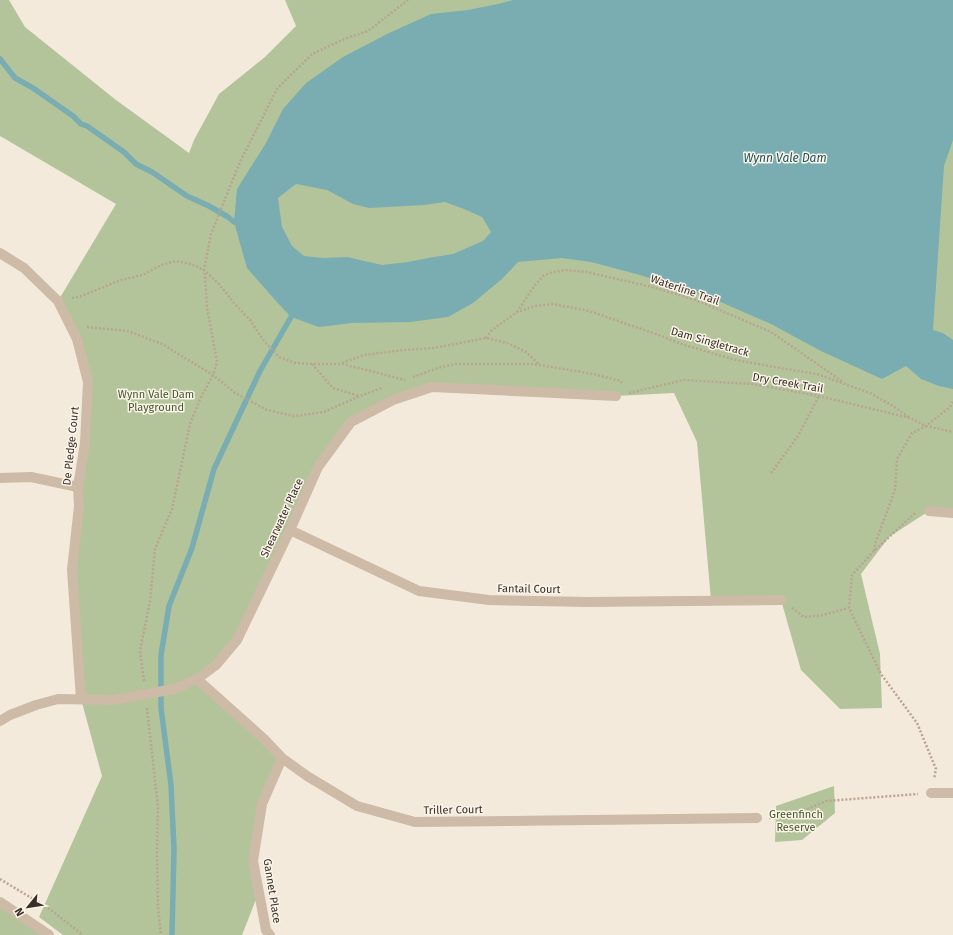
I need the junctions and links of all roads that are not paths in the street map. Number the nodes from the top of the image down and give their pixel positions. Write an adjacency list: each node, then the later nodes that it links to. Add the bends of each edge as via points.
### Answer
1 (0, 254): 4 (street, De Pledge Court, via 24,268 58,300 77,339 88,382 85,444)
2 (616, 396): 7 (street, Shearwater Place, via 432,387 392,400 351,422 318,467)
3 (0, 478): 4 (street, via 31,477)
4 (78, 487): 10 (street, De Pledge Court, via 79,506 72,570)
5 (929, 511): 6 (street)
6 (953, 513)
7 (290, 530): 8 (street, Fantail Court, via 419,591 489,600); 9 (street, Shearwater Place, via 237,640 216,665)
8 (781, 600)
9 (197, 679): 10 (street, Shearwater Place, via 174,690 113,700); 12 (street, Triller Court)
10 (81, 699): 11 (street, Shearwater Place, via 58,699 36,704)
11 (0, 721)
12 (282, 758): 15 (street, Triller Court, via 357,806 415,822); 18 (street, Gannet Place, via 262,804 253,861 266,930)
13 (931, 793): 14 (street)
14 (953, 793)
15 (757, 818)
16 (0, 902): 17 (street)
17 (49, 935)
18 (270, 935)

